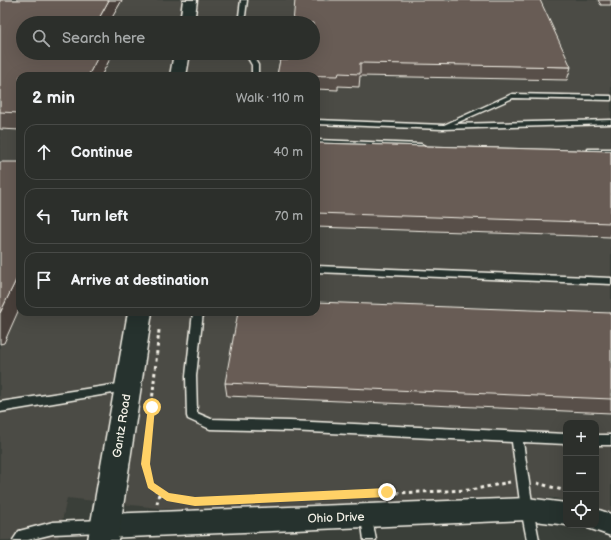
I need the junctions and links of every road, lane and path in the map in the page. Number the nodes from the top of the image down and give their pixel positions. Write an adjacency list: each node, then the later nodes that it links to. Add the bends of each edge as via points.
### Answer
1 (190, 0): 3 (main road)
2 (244, 0): 4 (lane)
3 (188, 16)
4 (242, 16)
5 (181, 60): 7 (main road)
6 (252, 60): 8 (lane)
7 (179, 72)
8 (255, 72)
9 (611, 98): 12 (lane, via 512,96)
10 (320, 122): 12 (lane)
11 (611, 122): 12 (lane)
12 (442, 127)
13 (320, 142): 14 (lane)
14 (426, 146)
15 (581, 151): 16 (lane)
16 (611, 151)
17 (320, 269): 18 (lane)
18 (611, 281)
19 (139, 316): 22 (main road, Gantz Road)
20 (198, 316): 24 (lane, via 191,376 192,416 210,424)
21 (159, 328): 30 (path, via 146,464 151,485)
22 (127, 387): 23 (lane); 39 (main road, Gantz Road)
23 (0, 407)
24 (517, 437): 25 (lane); 28 (lane)
25 (563, 439)
26 (599, 440): 27 (lane)
27 (611, 441)
28 (523, 483): 29 (path, via 538,483); 31 (path, via 506,482 471,490); 33 (lane)
29 (563, 490)
30 (159, 493): 32 (path, via 167,497); 37 (path)
31 (268, 498)
32 (202, 501)
33 (527, 510): 34 (street, Ohio Drive); 35 (street, Ohio Drive); 42 (lane)
34 (563, 514)
35 (367, 516): 37 (street, Ohio Drive); 41 (lane)
36 (599, 521): 38 (street)
37 (152, 524): 39 (street, Ohio Drive)
38 (611, 525)
39 (104, 533): 40 (lane, via 53,528 23,535)
40 (19, 540)
41 (370, 540)
42 (533, 540)

